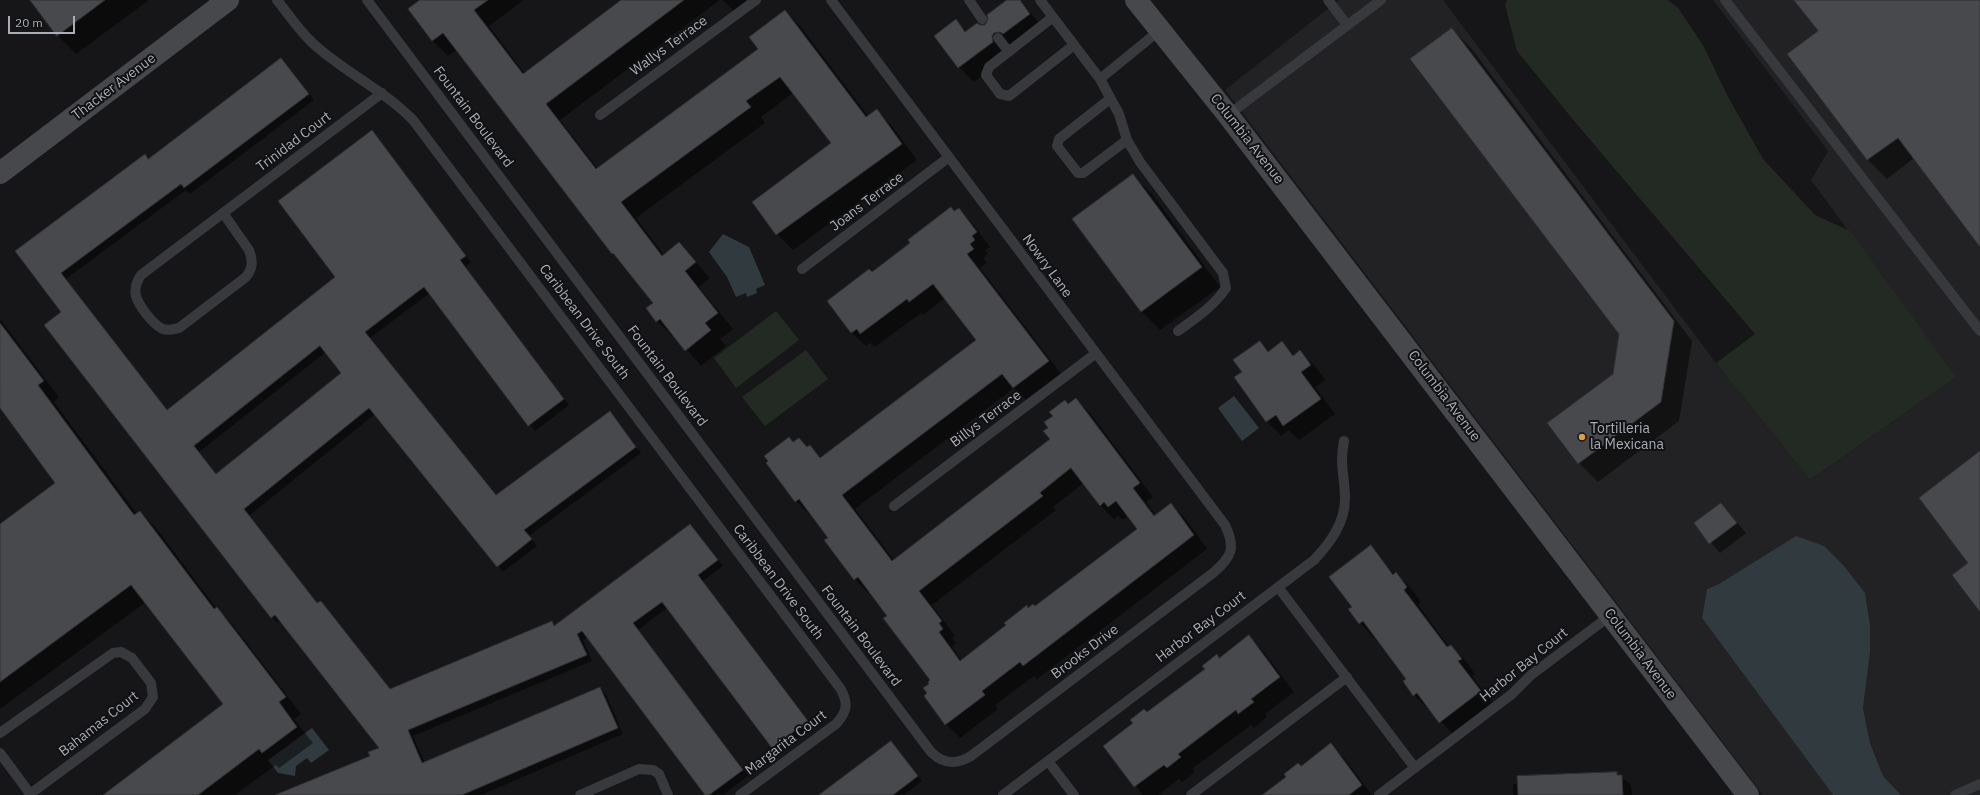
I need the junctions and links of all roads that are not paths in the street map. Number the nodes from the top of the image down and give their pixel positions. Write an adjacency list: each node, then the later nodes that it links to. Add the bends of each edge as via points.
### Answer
1 (228, 0): 26 (street, Thacker Avenue)
2 (277, 0): 20 (lane, Caribbean Drive South, via 318,48)
3 (367, 0): 42 (lane, Fountain Boulevard, via 931,752)
4 (756, 0): 23 (lane, Wallys Terrace)
5 (832, 0): 25 (lane, Nowry Lane)
6 (969, 0): 13 (lane)
7 (1040, 0): 12 (lane)
8 (1136, 0): 15 (street, Columbia Avenue)
9 (1328, 0): 14 (lane)
10 (1381, 0): 14 (lane)
11 (1725, 0): 30 (lane)
12 (1053, 18): 17 (lane); 18 (lane)
13 (982, 19)
14 (1347, 25): 22 (lane)
15 (1160, 30): 19 (lane); 22 (street, Columbia Avenue)
16 (998, 38): 18 (lane)
17 (1074, 45): 18 (lane, via 1009,96 1000,94 986,75 989,67); 19 (lane)
18 (1009, 52)
19 (1100, 79): 21 (lane)
20 (382, 93): 27 (lane, Trinidad Court); 38 (lane, Caribbean Drive South, via 413,120)
21 (1110, 99): 24 (lane, via 1119,114); 24 (lane, via 1059,139 1057,146 1078,173 1084,173)
22 (1228, 114): 36 (street, Columbia Avenue)
23 (600, 115)
24 (1127, 140): 29 (lane, via 1140,162 1219,267 1225,280 1226,288 1210,308)
25 (949, 157): 28 (lane, Joans Terrace); 31 (lane, Nowry Lane)
26 (0, 173)
27 (222, 213): 27 (lane, Trinidad Court, via 141,275 137,282 138,301 159,327 179,328 251,271 252,257 249,250)
28 (802, 269)
29 (1178, 331)
30 (1980, 331)
31 (1095, 354): 33 (lane, Billys Terrace); 34 (lane, Nowry Lane, via 1225,525)
32 (1344, 441): 35 (lane, Harbor Bay Court, via 1340,457 1345,502 1339,527 1314,560)
33 (894, 506)
34 (1231, 552): 42 (lane, Brooks Drive, via 1213,573 971,756 956,763)
35 (1278, 587): 37 (lane); 41 (lane, Harbor Bay Court)
36 (1611, 616): 43 (lane, Harbor Bay Court, via 1530,675 1512,694); 53 (street, Columbia Avenue)
37 (1347, 677): 43 (lane); 51 (lane)
38 (840, 688): 48 (lane, Margarita Court, via 847,704 846,710 836,724)
39 (0, 733): 45 (lane, Bahamas Court, via 113,653 121,652 132,658 151,683 153,697 145,710)
40 (0, 753): 45 (lane)
41 (1048, 760): 49 (lane, Harbor Bay Court); 50 (lane)
42 (949, 763)
43 (1415, 768): 52 (lane, Harbor Bay Court)
44 (1980, 784): 54 (lane)
45 (30, 795)
46 (580, 795): 47 (lane, via 639,769 659,774)
47 (668, 795)
48 (740, 795)
49 (1003, 795)
50 (1074, 795)
51 (1191, 795)
52 (1379, 795)
53 (1748, 795)
54 (1955, 795)

